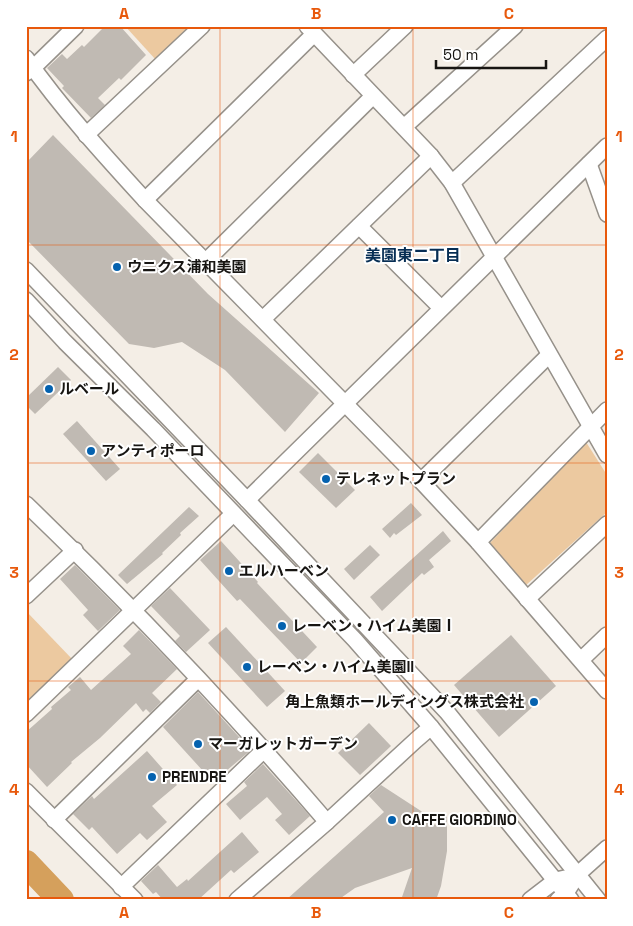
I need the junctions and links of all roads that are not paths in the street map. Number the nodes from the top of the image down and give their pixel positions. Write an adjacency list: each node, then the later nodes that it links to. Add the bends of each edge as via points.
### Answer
1 (76, 26): 8 (street)
2 (202, 26): 12 (street)
3 (406, 26): 9 (street)
4 (515, 26): 11 (street)
5 (597, 26): 7 (street)
6 (310, 30): 9 (street); 17 (street)
7 (607, 38): 16 (street)
8 (29, 66): 12 (street)
9 (353, 75): 10 (street)
10 (373, 96): 11 (street); 21 (street)
11 (404, 127): 14 (street)
12 (86, 135): 17 (street)
13 (607, 146): 15 (street)
14 (431, 156): 16 (street); 19 (street)
15 (589, 164): 18 (street); 20 (street)
16 (452, 183): 20 (street)
17 (145, 200): 21 (street)
18 (607, 214)
19 (359, 226): 24 (street); 25 (street)
20 (494, 257): 24 (street); 26 (street)
21 (206, 261): 25 (street)
22 (26, 270): 32 (street)
23 (26, 300): 34 (street)
24 (440, 308): 27 (street)
25 (263, 319): 27 (street)
26 (549, 355): 29 (street); 31 (street)
27 (345, 404): 31 (street); 32 (street)
28 (607, 410): 29 (street)
29 (590, 427): 30 (street); 36 (street)
30 (607, 454)
31 (421, 480): 36 (street)
32 (247, 500): 52 (street, via 447,712)
33 (26, 504): 37 (street)
34 (233, 514): 40 (street); 46 (street, via 355,640)
35 (607, 524): 39 (street)
36 (478, 542): 39 (street)
37 (75, 550): 38 (street); 40 (street)
38 (26, 596)
39 (527, 599): 42 (street)
40 (132, 610): 43 (street); 45 (street)
41 (607, 636): 42 (street)
42 (581, 660): 44 (street)
43 (198, 679): 47 (street); 49 (street)
44 (607, 691)
45 (26, 714)
46 (431, 728): 50 (street); 53 (street)
47 (265, 749): 50 (street); 54 (street)
48 (26, 791): 49 (street)
49 (54, 820): 54 (street)
50 (327, 822): 57 (street)
51 (607, 848): 52 (street)
52 (578, 874): 53 (street); 55 (street); 59 (street)
53 (556, 880): 55 (street); 58 (street)
54 (121, 887): 56 (street)
55 (565, 898)
56 (135, 900)
57 (237, 900)
58 (530, 900)
59 (598, 900)

